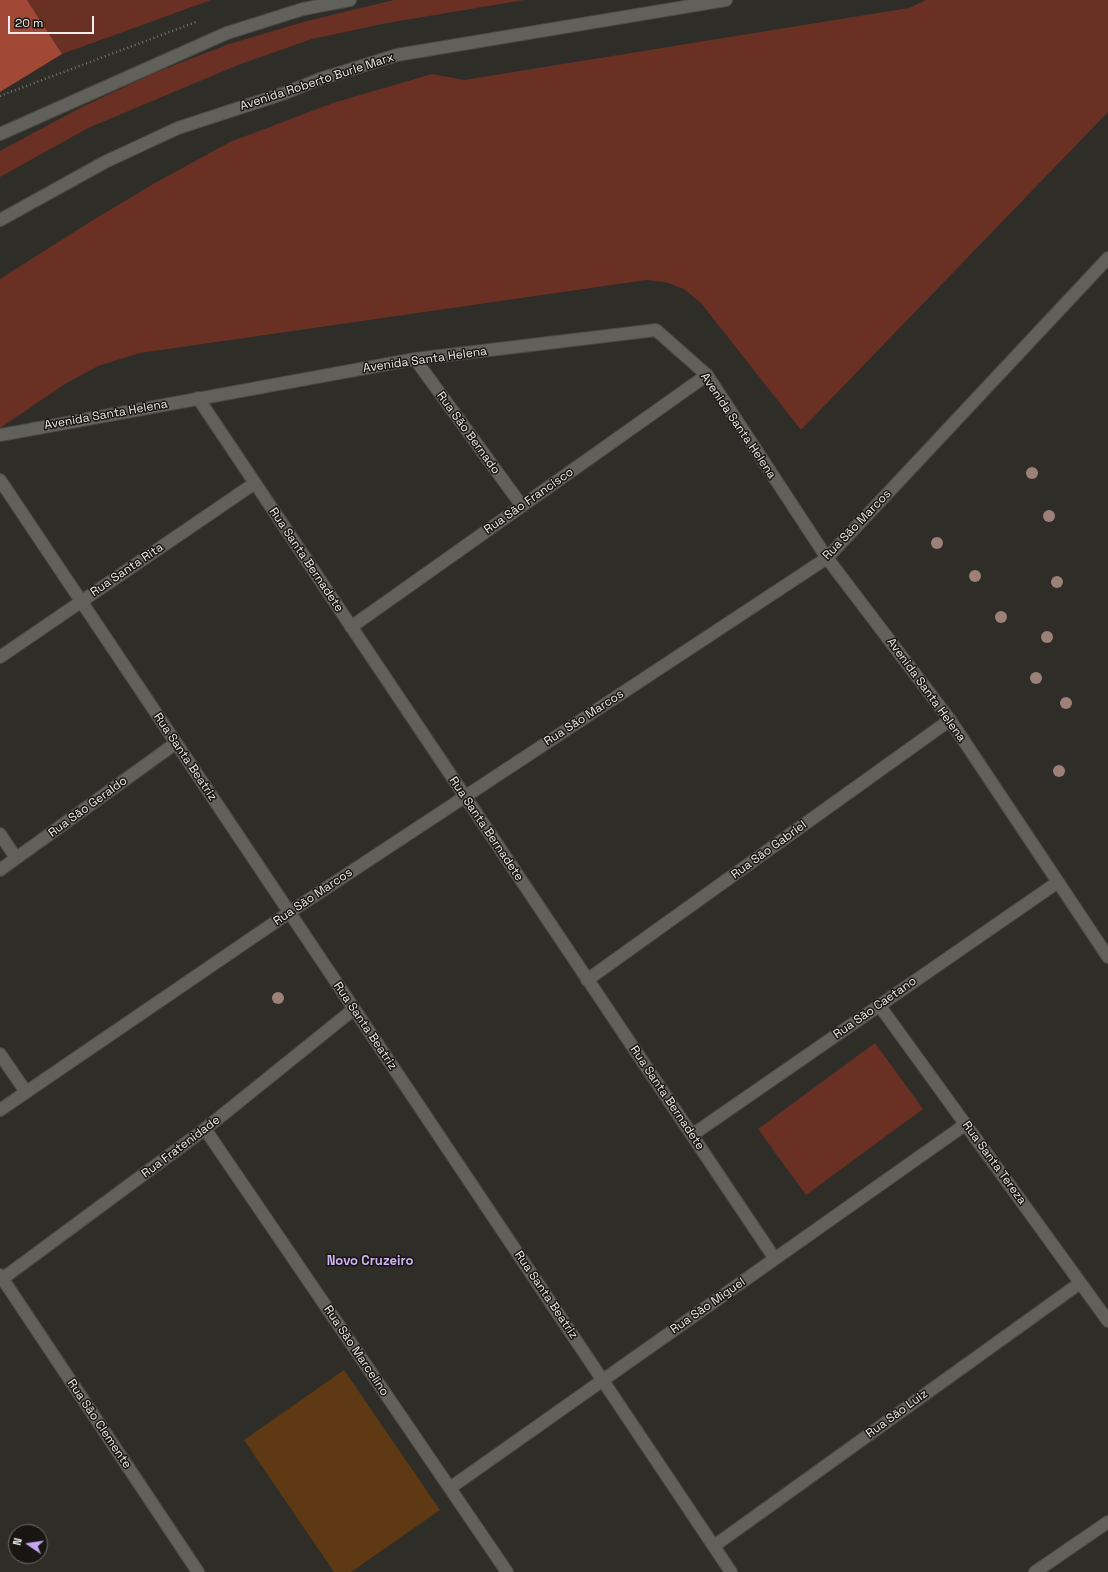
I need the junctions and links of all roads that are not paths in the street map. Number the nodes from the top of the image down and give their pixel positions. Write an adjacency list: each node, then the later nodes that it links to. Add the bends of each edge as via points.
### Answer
1 (350, 0): 3 (street, via 303,9 227,33)
2 (726, 0): 4 (street, Avenida Roberto Burle Marx, via 397,55 178,128 105,162)
3 (0, 134)
4 (0, 220)
5 (1108, 258): 13 (street, Rua São Marcos)
6 (415, 359): 7 (street, Avenida Santa Helena, via 656,330); 8 (street, Avenida Santa Helena); 12 (street, Rua São Bernado)
7 (706, 375): 12 (street, Rua São Francisco); 13 (street, Avenida Santa Helena)
8 (198, 398): 9 (street, Avenida Santa Helena); 11 (street, Rua Santa Bernadete)
9 (0, 435)
10 (0, 480): 14 (street, Rua Santa Beatriz)
11 (255, 483): 14 (street, Rua Santa Rita); 15 (street, Rua Santa Bernadete)
12 (522, 506): 15 (street, Rua São Francisco)
13 (827, 558): 17 (street, Avenida Santa Helena); 19 (street, Rua São Marcos)
14 (82, 602): 16 (street, Rua Santa Rita); 18 (street, Rua Santa Beatriz)
15 (351, 627): 19 (street, Rua Santa Bernadete)
16 (0, 657)
17 (950, 720): 23 (street, Avenida Santa Helena); 26 (street, Rua São Gabriel)
18 (176, 743): 21 (street, Rua São Geraldo); 24 (street, Rua Santa Beatriz)
19 (465, 797): 24 (street, Rua São Marcos); 26 (street, Rua Santa Bernadete)
20 (0, 834): 21 (street)
21 (16, 858): 22 (street, Rua São Geraldo)
22 (0, 870)
23 (1058, 882): 25 (street, Avenida Santa Helena); 27 (street, Rua São Caetano)
24 (290, 912): 28 (street, Rua Santa Beatriz); 30 (street, Rua São Marcos)
25 (1108, 957)
26 (587, 980): 34 (street, Rua Santa Bernadete)
27 (879, 1005): 32 (street, Rua Santa Tereza); 34 (street, Rua São Caetano)
28 (354, 1009): 33 (street, Rua Fratenidade); 39 (street, Rua Santa Beatriz)
29 (0, 1054): 30 (street)
30 (26, 1092): 31 (street, Rua São Marcos)
31 (0, 1110)
32 (966, 1124): 35 (street, Rua São Miguel); 37 (street, Rua Santa Tereza)
33 (205, 1129): 36 (street, Rua Fratenidade); 40 (street, Rua São Marcelino)
34 (692, 1135): 35 (street, Rua Santa Bernadete)
35 (775, 1259): 39 (street, Rua São Miguel)
36 (1, 1277): 43 (street, Rua São Clemente)
37 (1080, 1283): 38 (street, Rua Santa Tereza); 42 (street, Rua São Luiz)
38 (1108, 1321)
39 (603, 1380): 40 (street, Rua São Miguel); 42 (street, Rua Santa Beatriz)
40 (450, 1488): 44 (street, Rua São Marcelino)
41 (1108, 1522): 46 (street)
42 (714, 1546): 45 (street, Rua Santa Beatriz)
43 (198, 1572)
44 (507, 1572)
45 (731, 1572)
46 (1035, 1572)

